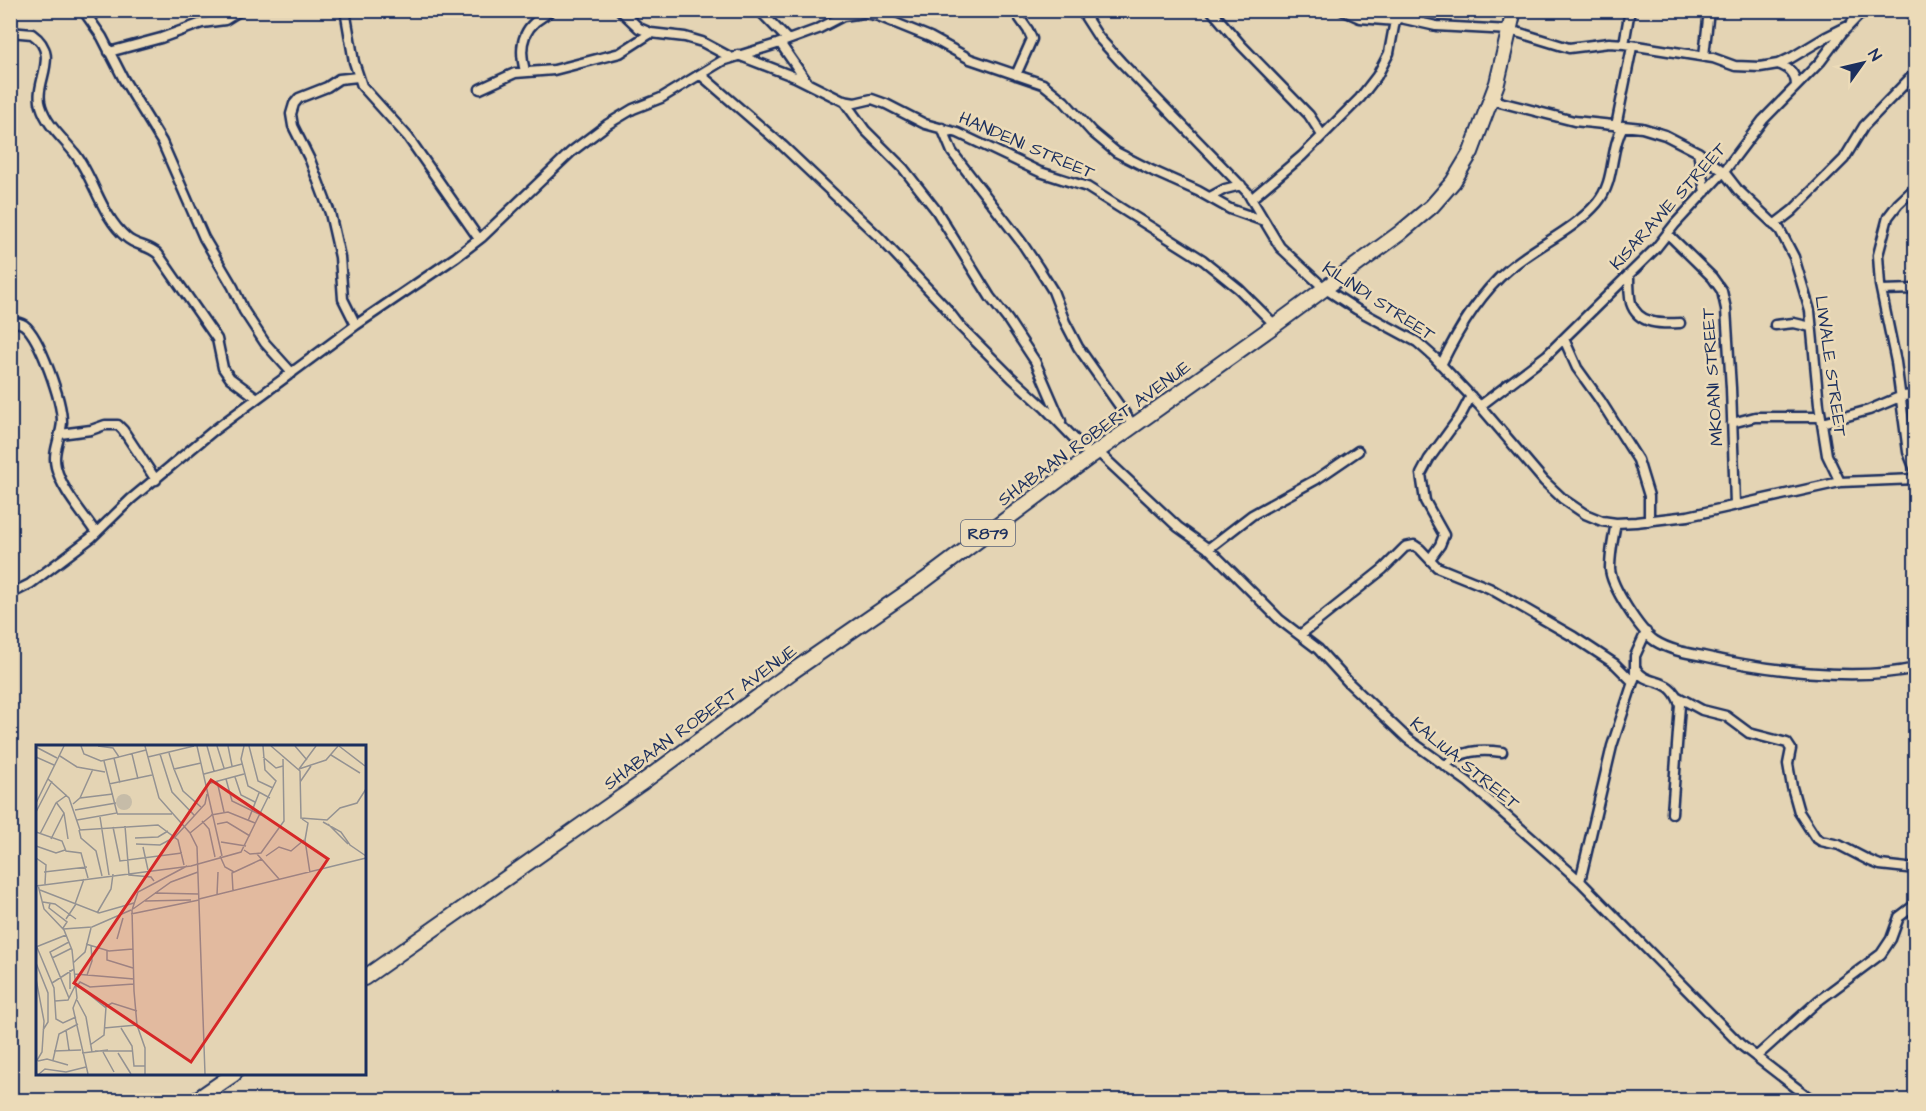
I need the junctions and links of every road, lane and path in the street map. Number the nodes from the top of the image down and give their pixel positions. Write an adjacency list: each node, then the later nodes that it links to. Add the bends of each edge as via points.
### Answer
1 (83, 10): 24 (street)
2 (241, 10): 24 (street, via 225,20 202,23)
3 (345, 10): 32 (street)
4 (551, 10): 28 (street, via 527,32 521,47)
5 (620, 10): 21 (street)
6 (759, 10): 22 (street)
7 (1014, 10): 31 (street, via 1032,39)
8 (1081, 10): 43 (street, KILINDI STREET, via 1099,38)
9 (1211, 10): 40 (street, via 1310,115)
10 (1342, 10): 16 (street, via 1360,18)
11 (1514, 10): 19 (main road, SHABAAN ROBERT AVENUE / R879)
12 (1630, 10): 23 (street)
13 (1709, 10): 26 (street)
14 (1864, 10): 18 (street, KISARAWE STREET)
15 (1908, 10): 17 (street)
16 (1396, 16): 19 (street, via 1436,26); 40 (street, via 1389,53 1377,76)
17 (1916, 18)
18 (1849, 26): 27 (street); 34 (street, KISARAWE STREET)
19 (1510, 30): 23 (street, via 1569,48 1609,43); 36 (main road, SHABAAN ROBERT AVENUE / R879)
20 (10, 32): 68 (street, via 32,34 41,43 46,60 39,94 41,107 47,121 77,157 120,231 161,256 217,339 223,368)
21 (651, 33): 25 (street, via 694,40); 28 (street, via 620,53 554,70)
22 (784, 41): 25 (street); 31 (street, via 843,16 864,13); 33 (street)
23 (1628, 46): 26 (street); 38 (street)
24 (109, 52): 64 (street, via 162,142 204,238 244,311)
25 (734, 56): 30 (street); 33 (street)
26 (1704, 56): 27 (street, via 1735,66)
27 (1778, 64): 34 (street, via 1790,69)
28 (525, 71): 35 (street)
29 (1916, 72): 49 (street, via 1864,126 1836,168)
30 (701, 75): 51 (street, via 608,124 571,152); 72 (street, KALIUA STREET, via 880,238 958,325)
31 (1016, 75): 46 (street, via 1053,90 1116,152)
32 (358, 77): 51 (street, via 408,137); 58 (street, via 339,79 299,98 291,114 292,126 330,213 340,257 343,299)
33 (809, 84): 37 (street)
34 (1796, 86): 42 (street, KISARAWE STREET, via 1763,120)
35 (480, 89)
36 (1492, 100): 38 (street, via 1557,118); 53 (main road, SHABAAN ROBERT AVENUE / R879, via 1472,152 1432,206)
37 (843, 101): 39 (street, HANDENI STREET, via 873,99); 72 (street, via 936,210 1035,361)
38 (1620, 126): 41 (street, via 1665,135); 63 (street, via 1607,188 1598,202 1509,269 1462,324)
39 (942, 128): 59 (street, HANDENI STREET, via 1099,194 1208,264); 73 (street, via 952,153 1038,267 1078,347)
40 (1322, 135): 47 (street)
41 (1698, 152): 42 (street, LIWALE STREET); 45 (street)
42 (1724, 172): 45 (street, KISARAWE STREET); 49 (street, LIWALE STREET)
43 (1241, 185): 46 (street); 47 (street, KILINDI STREET)
44 (1916, 187): 55 (street, via 1888,217 1882,234 1878,255)
45 (1705, 192): 50 (street, KISARAWE STREET)
46 (1210, 197): 48 (street)
47 (1251, 199): 48 (street, KILINDI STREET)
48 (1264, 221): 53 (street, KILINDI STREET, via 1281,247)
49 (1774, 225): 61 (street, LIWALE STREET, via 1794,257)
50 (1668, 234): 52 (street, KISARAWE STREET); 71 (street, MKOANI STREET, via 1722,291)
51 (479, 239): 58 (street)
52 (1629, 275): 57 (street, via 1632,304 1641,316 1654,323); 62 (street, KISARAWE STREET)
53 (1324, 288): 59 (main road, SHABAAN ROBERT AVENUE / R879); 63 (street, KILINDI STREET, via 1417,342)
54 (1916, 289): 55 (street)
55 (1881, 290): 67 (street)
56 (10, 322): 74 (street, via 24,326 40,351 57,393)
57 (1680, 323)
58 (357, 325): 64 (street)
59 (1275, 325): 73 (main road, SHABAAN ROBERT AVENUE / R879)
60 (1775, 325): 61 (street, via 1794,323)
61 (1811, 327): 70 (street, LIWALE STREET)
62 (1564, 339): 69 (street, KISARAWE STREET); 82 (street, via 1577,368 1638,460 1649,496)
63 (1441, 365): 66 (street, KILINDI STREET)
64 (292, 373): 68 (street)
65 (1916, 395): 67 (street)
66 (1471, 396): 69 (street, KILINDI STREET); 86 (street, via 1421,474 1425,501 1444,535)
67 (1902, 396): 70 (street, via 1869,410); 77 (street, via 1908,452)
68 (257, 398): 79 (street)
69 (1480, 406): 83 (street, KILINDI STREET, via 1527,464 1563,500 1592,518)
70 (1821, 420): 71 (street, via 1755,417); 80 (street, LIWALE STREET, via 1827,454)
71 (1732, 423): 81 (street, MKOANI STREET)
72 (1062, 425): 76 (street, KALIUA STREET)
73 (1133, 425): 76 (main road, SHABAAN ROBERT AVENUE / R879)
74 (60, 435): 79 (street, via 118,425); 84 (street, via 56,466)
75 (1358, 452): 85 (street, via 1252,515)
76 (1094, 454): 85 (street, KALIUA STREET); 100 (main road, SHABAAN ROBERT AVENUE / R879, via 925,580)
77 (1916, 472)
78 (1916, 479): 80 (street, KILINDI STREET)
79 (156, 480): 84 (street)
80 (1840, 482): 81 (street, KILINDI STREET)
81 (1735, 504): 82 (street, KILINDI STREET)
82 (1648, 521): 83 (street, KILINDI STREET)
83 (1616, 523): 88 (street, via 1610,561 1613,582)
84 (96, 533): 87 (street, via 30,584)
85 (1208, 549): 89 (street, KALIUA STREET)
86 (1430, 560): 89 (street, via 1416,546 1405,547); 92 (street, via 1559,627 1615,664)
87 (10, 594)
88 (1646, 632): 90 (street, via 1637,648); 91 (street, via 1676,650 1751,666 1816,673)
89 (1300, 635): 95 (street, KALIUA STREET, via 1408,739)
90 (1634, 666): 92 (street); 93 (street, via 1639,675 1665,684)
91 (1916, 668)
92 (1634, 682): 98 (street, via 1612,746)
93 (1678, 697): 96 (street); 97 (street, via 1702,710 1726,716 1749,733 1787,743 1791,749 1790,778 1799,812 1815,837 1870,861)
94 (1502, 752): 95 (street, via 1466,752)
95 (1445, 766): 98 (street, KALIUA STREET)
96 (1672, 813)
97 (1916, 869)
98 (1581, 882): 101 (street, KALIUA STREET)
99 (1916, 904): 101 (street, via 1899,917 1881,954 1818,1001)
100 (366, 977)
101 (1756, 1057): 104 (street, KALIUA STREET)
102 (233, 1075): 103 (main road)
103 (196, 1101)
104 (1812, 1101)

